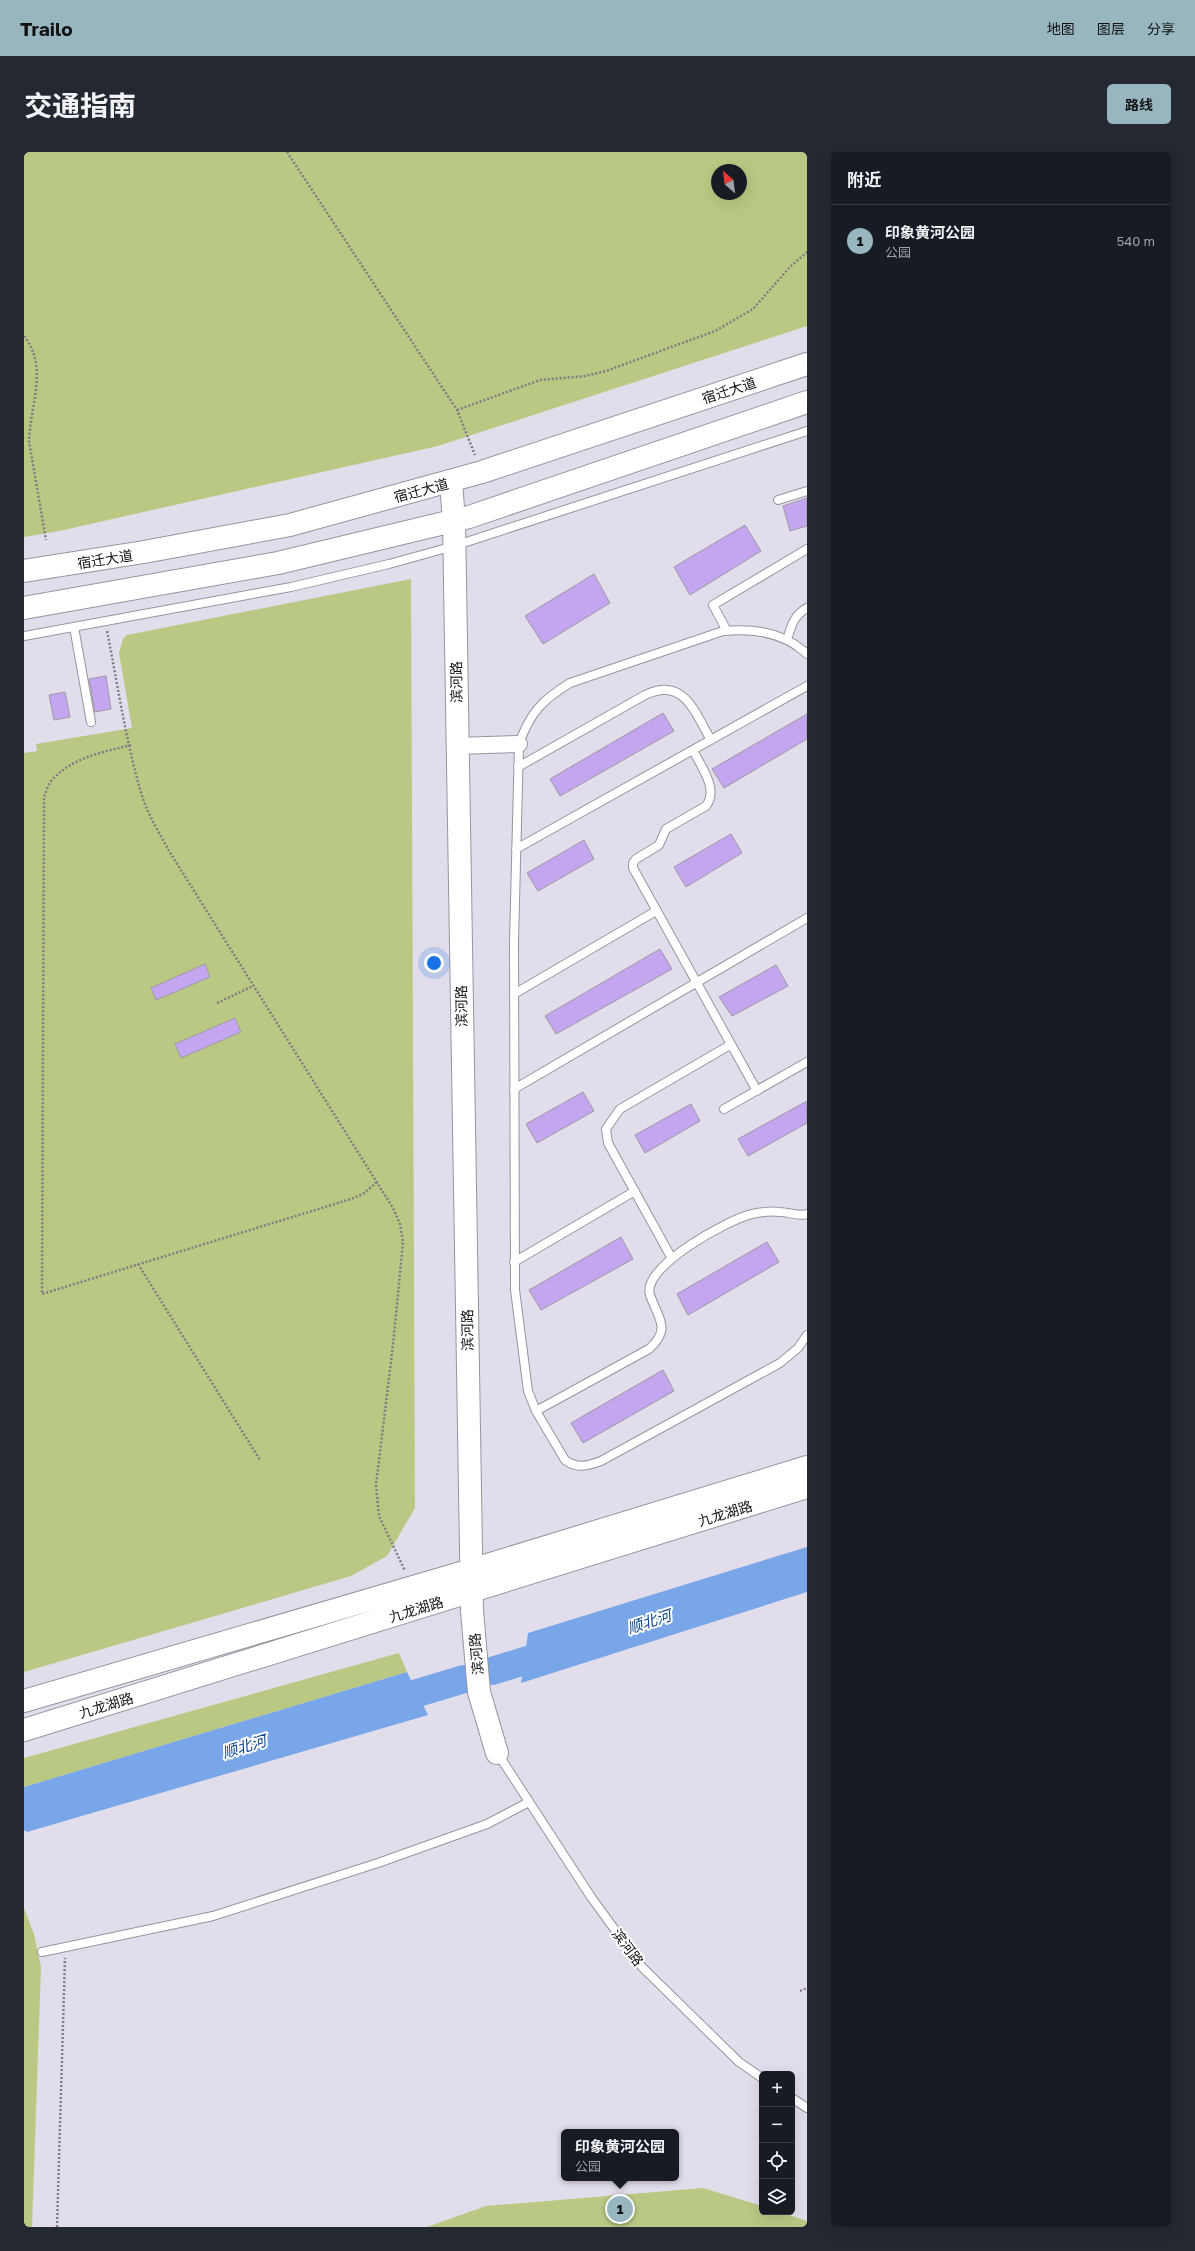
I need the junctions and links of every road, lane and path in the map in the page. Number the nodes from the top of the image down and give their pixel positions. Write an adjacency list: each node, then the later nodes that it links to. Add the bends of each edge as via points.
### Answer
1 (287, 152): 6 (path)
2 (807, 252): 6 (path, via 790,267 753,309 715,331 606,371 585,376 540,380)
3 (24, 336): 13 (path, via 35,355 37,370 37,388 29,441)
4 (807, 364): 8 (main road, 宿迁大道)
5 (807, 402): 12 (main road)
6 (457, 410): 8 (path)
7 (807, 431): 14 (lane)
8 (482, 472): 9 (main road, 宿迁大道)
9 (451, 482): 12 (main road, 滨河路); 16 (main road, 宿迁大道, via 290,525)
10 (807, 491): 11 (lane)
11 (778, 500)
12 (454, 521): 14 (main road, 滨河路); 17 (main road, via 278,563)
13 (46, 540)
14 (454, 546): 19 (lane, via 291,587); 30 (main road, 滨河路)
15 (807, 549): 21 (lane, via 713,605)
16 (24, 571)
17 (24, 608)
18 (807, 608): 23 (lane, via 798,613 791,624)
19 (105, 621): 20 (lane); 29 (path)
20 (74, 627): 22 (lane); 26 (lane)
21 (727, 631): 23 (lane, via 750,629); 28 (lane, via 570,683 552,694 537,708 527,723)
22 (24, 636)
23 (787, 640): 24 (lane, via 797,644)
24 (807, 654)
25 (807, 686): 27 (lane)
26 (91, 722)
27 (712, 740): 31 (lane); 32 (lane, via 688,701 679,692 662,688 645,695)
28 (519, 744): 30 (street); 32 (lane)
29 (131, 745): 37 (path, via 143,798 152,820); 50 (path, via 89,756 69,766 53,778 44,797 42,1294)
30 (457, 746): 56 (main road, 滨河路)
31 (693, 750): 33 (lane); 34 (lane, via 708,780 711,796 709,802 666,829 659,845 633,863 636,874)
32 (518, 767): 33 (lane)
33 (516, 849): 38 (lane)
34 (656, 911): 36 (lane); 38 (lane)
35 (807, 918): 36 (lane)
36 (696, 983): 40 (lane); 42 (lane)
37 (253, 986): 39 (path); 45 (path)
38 (514, 994): 42 (lane)
39 (217, 1003)
40 (730, 1045): 43 (lane); 46 (lane, via 620,1109 610,1122 606,1136 608,1143)
41 (807, 1062): 43 (lane)
42 (514, 1089): 49 (lane)
43 (757, 1091): 44 (lane)
44 (724, 1109)
45 (376, 1182): 50 (path, via 363,1194 351,1199); 57 (path, via 400,1224 402,1242 393,1346 376,1485 379,1516)
46 (635, 1192): 48 (lane); 49 (lane)
47 (807, 1214): 48 (lane, via 752,1214 732,1221)
48 (671, 1257): 52 (lane, via 649,1286 663,1328 655,1343)
49 (514, 1262): 52 (lane, via 515,1290 528,1391)
50 (138, 1264): 53 (path)
51 (807, 1335): 52 (lane, via 795,1352 780,1363 601,1461 587,1466 578,1467 565,1460)
52 (536, 1411)
53 (260, 1460)
54 (807, 1467): 56 (main road, 九龙湖路)
55 (807, 1487): 56 (main road, 九龙湖路)
56 (472, 1581): 57 (main road, 九龙湖路); 59 (main road, 九龙湖路); 60 (main road, 滨河路, via 479,1692)
57 (413, 1588): 58 (main road, 九龙湖路)
58 (24, 1701)
59 (24, 1730)
60 (497, 1753): 61 (lane, 滨河路)
61 (529, 1802): 62 (lane, via 479,1826 378,1863 213,1916); 66 (lane, 滨河路, via 591,1897 642,1967 739,2062)
62 (65, 1947): 63 (lane); 69 (path)
63 (42, 1952)
64 (807, 1988): 65 (path)
65 (800, 1991)
66 (759, 2076)
67 (795, 2100): 68 (lane)
68 (807, 2108)
69 (57, 2227)

